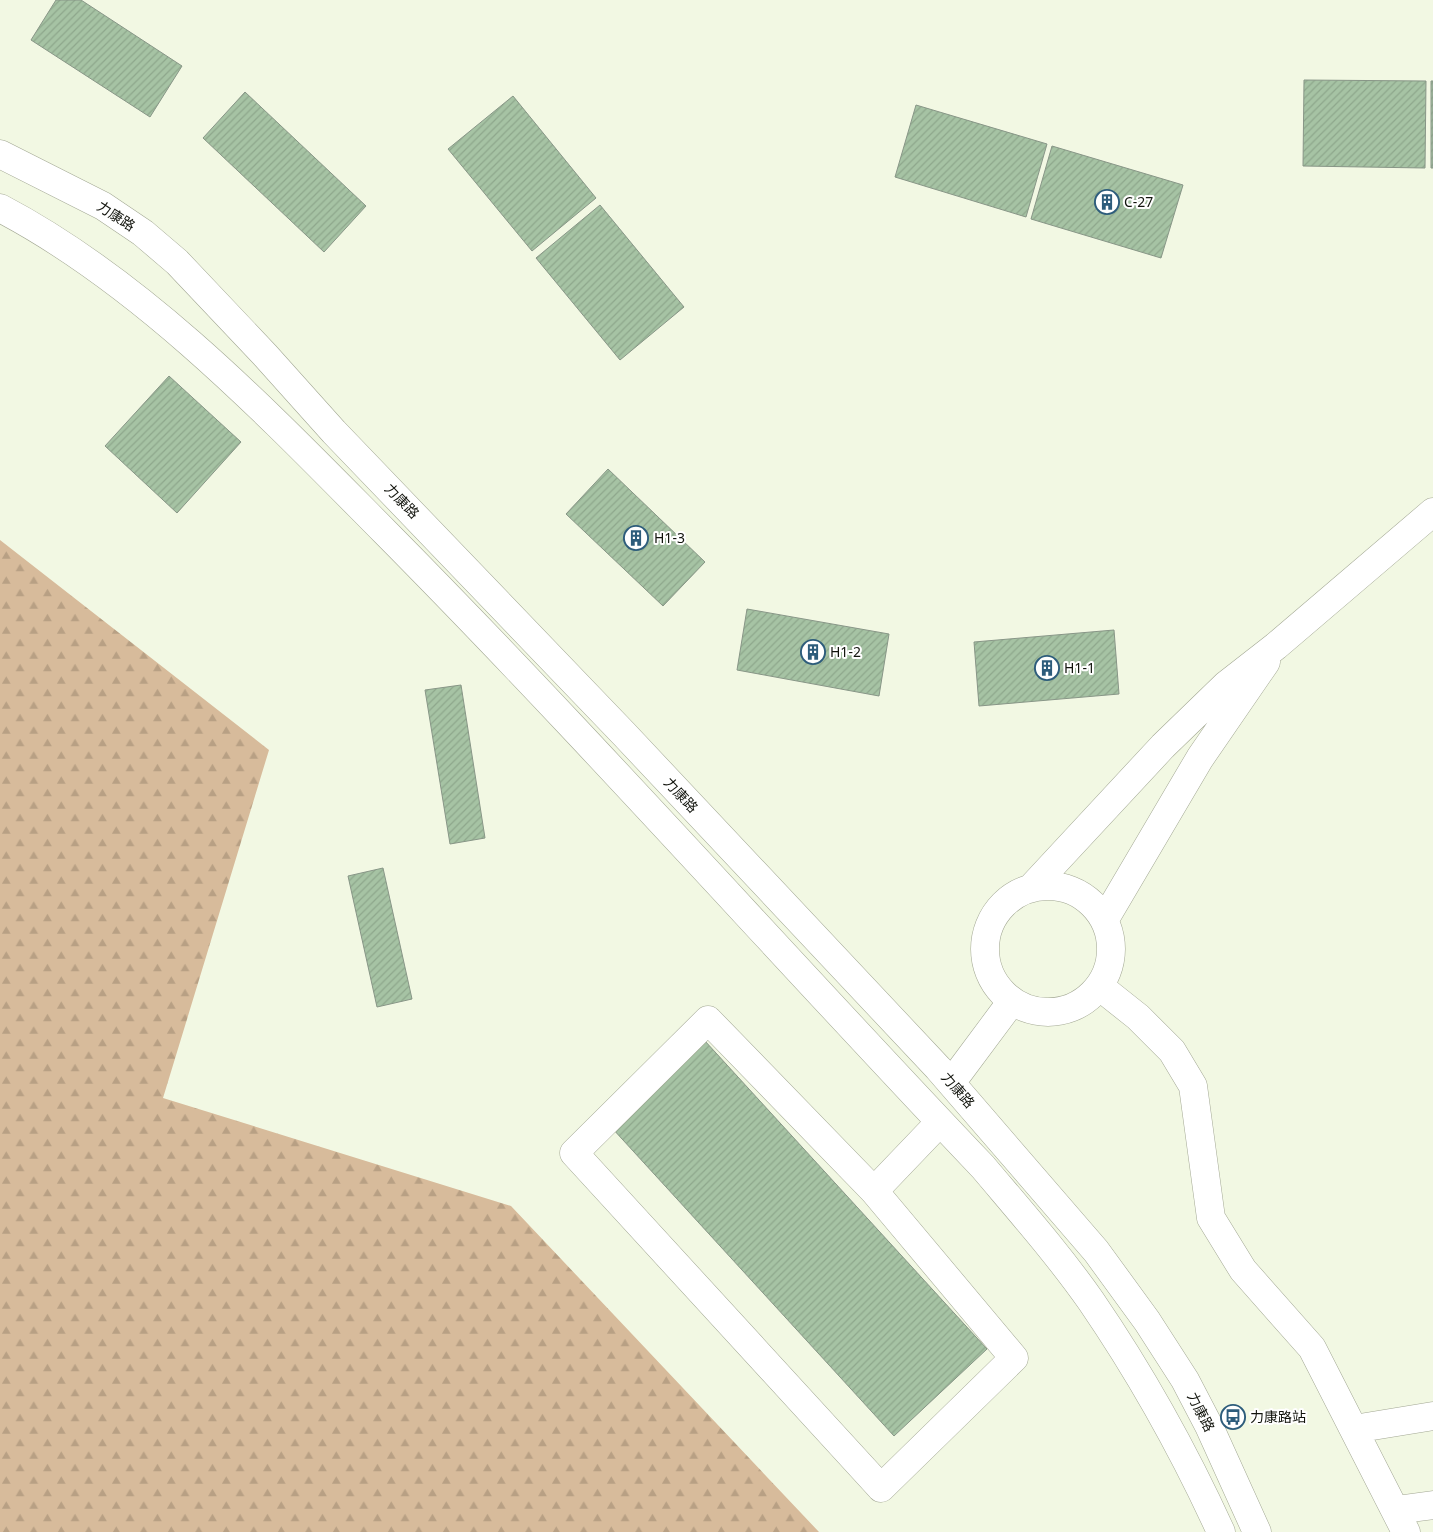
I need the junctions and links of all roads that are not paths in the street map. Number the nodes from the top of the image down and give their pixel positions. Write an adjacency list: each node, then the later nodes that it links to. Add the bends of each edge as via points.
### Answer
1 (0, 154): 9 (street, 力康路, via 103,206 143,233 177,262)
2 (0, 208): 10 (street, via 64,246 131,295 238,386 447,594)
3 (1433, 512): 4 (street)
4 (1276, 646): 5 (street, via 1226,685 1163,746); 6 (street, via 1200,758)
5 (1032, 887): 6 (street, via 1053,885 1074,890 1092,902); 8 (street, via 1013,895 998,909 988,927 985,948 988,968 997,986)
6 (1105, 919): 7 (street, via 1111,939 1111,961)
7 (1099, 986): 8 (street, via 1090,997 1072,1008 1051,1012 1031,1010); 13 (street, via 1138,1017 1172,1051 1193,1086 1211,1218 1243,1270 1312,1348)
8 (1012, 1001): 9 (street)
9 (951, 1083): 17 (street, 力康路, via 1090,1243 1147,1321 1185,1380 1209,1426)
10 (940, 1122): 11 (street); 16 (street, via 983,1167 1090,1300 1143,1381 1199,1483)
11 (874, 1191): 11 (street, via 708,1020 574,1152 881,1488 1014,1358)
12 (1433, 1416): 13 (street)
13 (1354, 1429): 15 (street)
14 (1433, 1505): 15 (street)
15 (1401, 1521)
16 (1221, 1532)
17 (1257, 1532)

